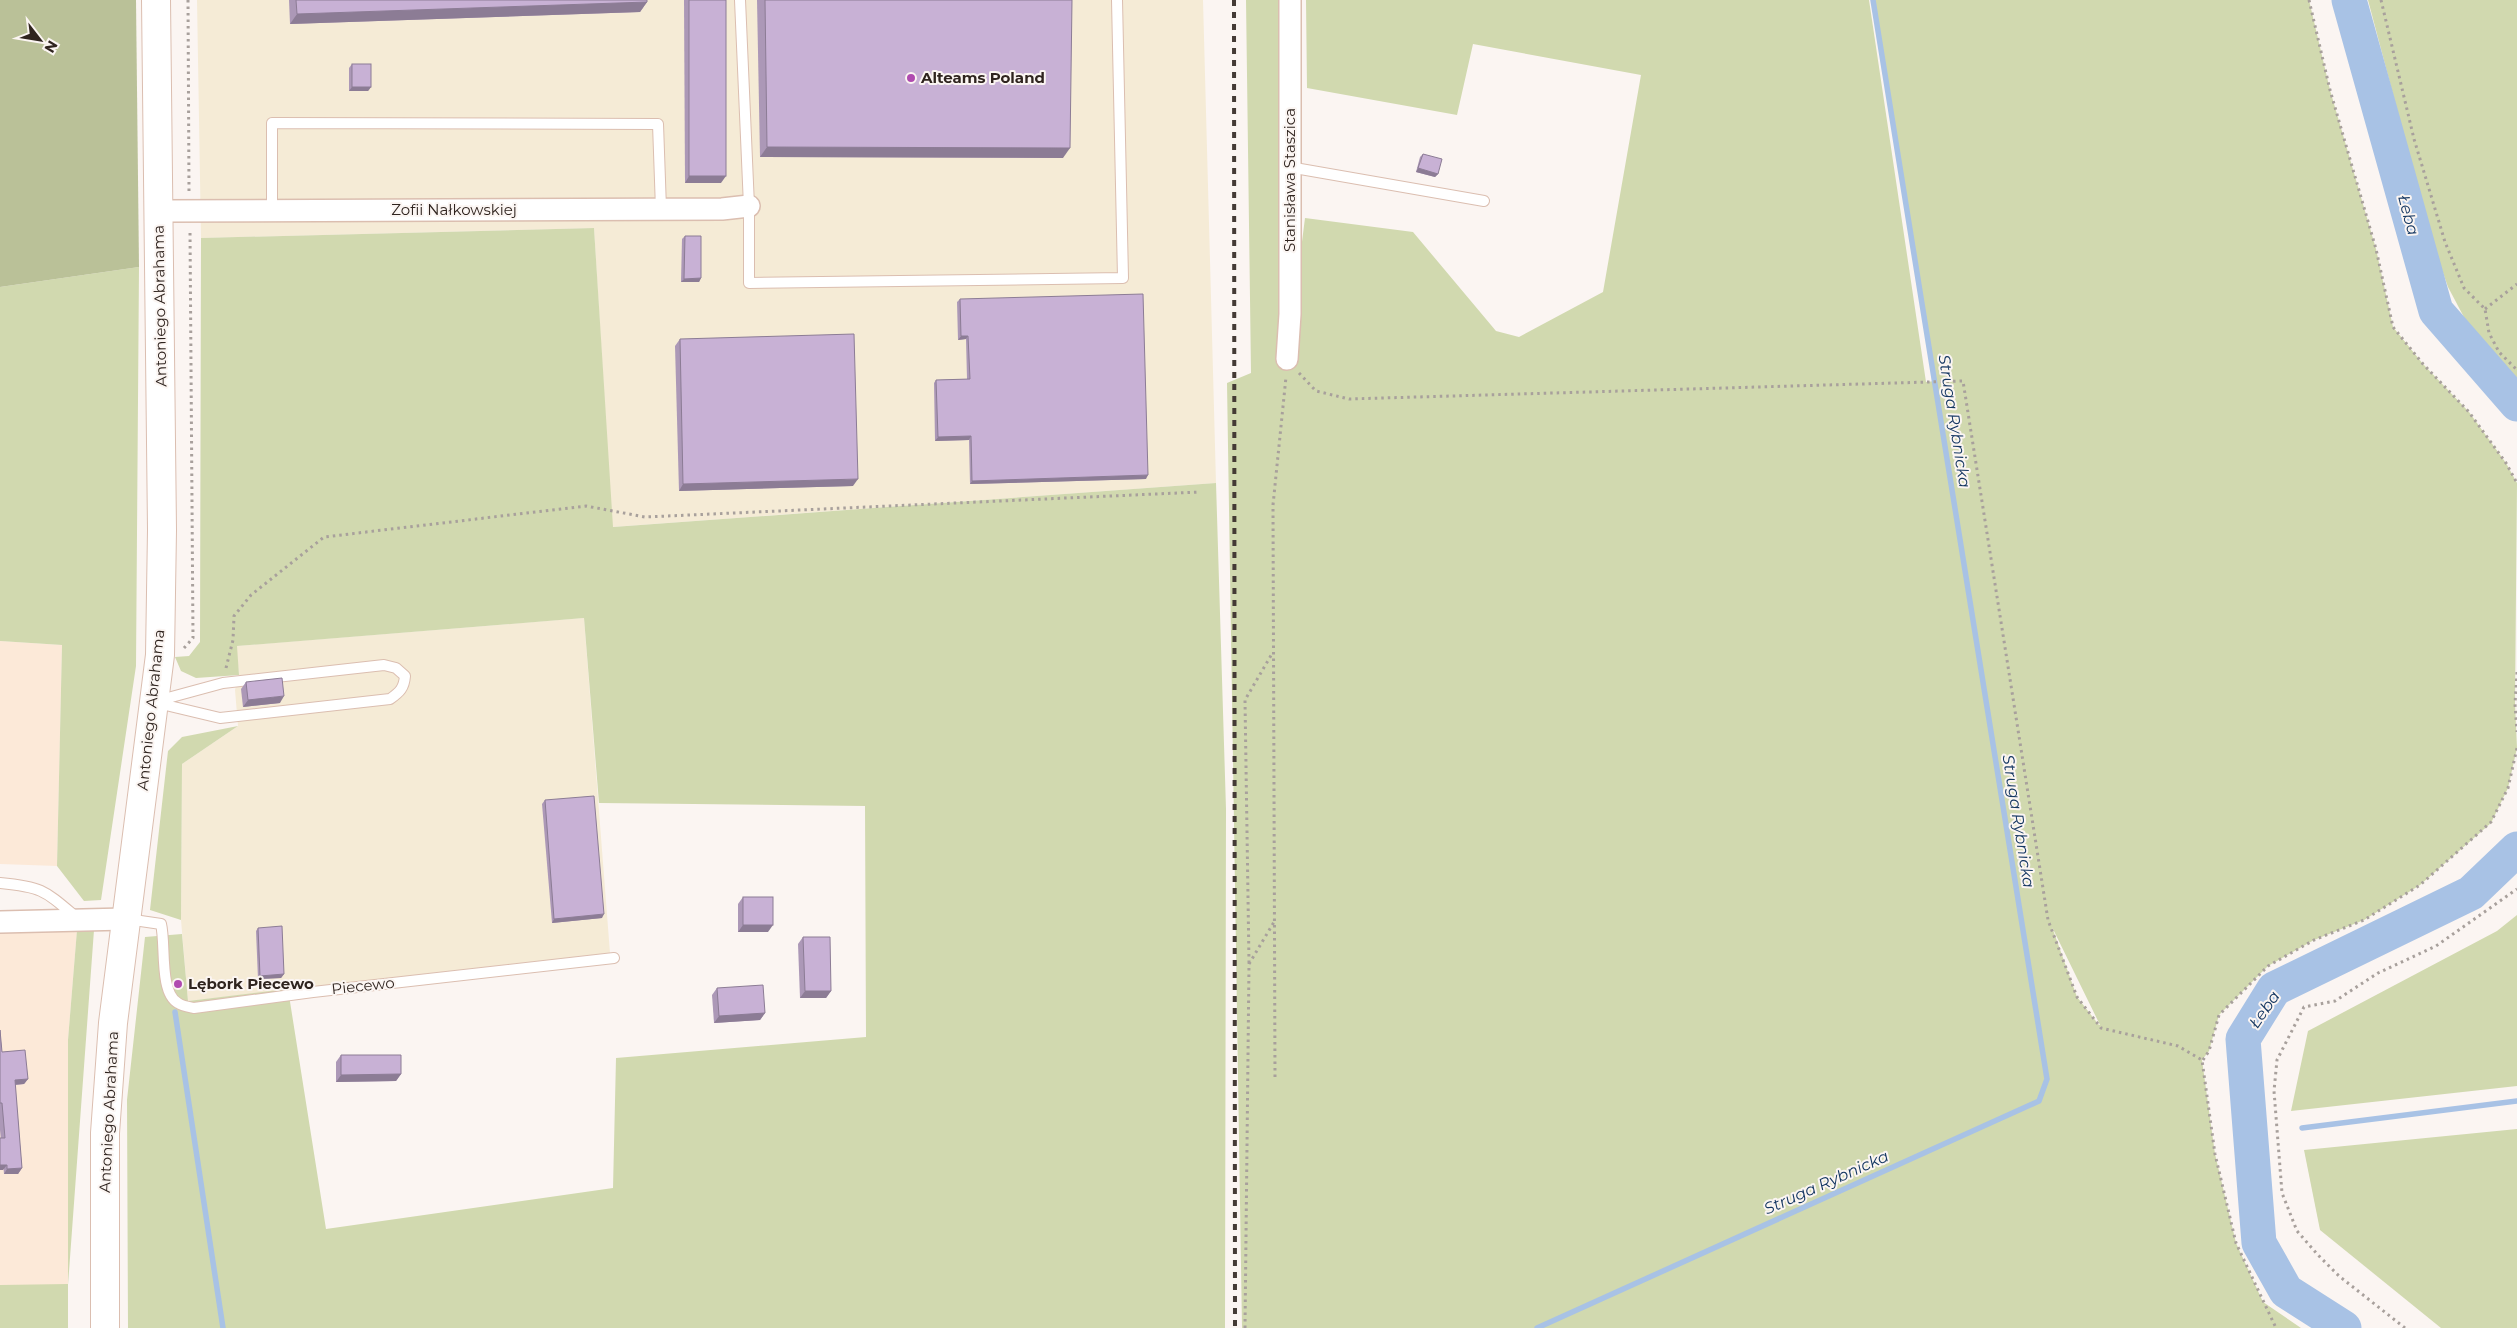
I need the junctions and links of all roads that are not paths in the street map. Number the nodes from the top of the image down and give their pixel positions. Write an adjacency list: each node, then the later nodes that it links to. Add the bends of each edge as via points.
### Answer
1 (156, 0): 10 (main road, Antoniego Abrahama)
2 (740, 0): 7 (lane)
3 (1117, 0): 7 (lane, via 1124,278 749,283)
4 (1290, 0): 5 (street, Stanisława Staszica)
5 (1289, 167): 6 (lane); 11 (street, Stanisława Staszica, via 1290,314)
6 (1484, 201)
7 (749, 206): 8 (street, Zofii Nałkowskiej)
8 (661, 209): 9 (street, Zofii Nałkowskiej); 9 (lane, via 658,124 272,123)
9 (272, 210): 10 (street, Zofii Nałkowskiej)
10 (159, 211): 12 (main road, Antoniego Abrahama, via 162,530 160,655)
11 (1287, 360)
12 (154, 702): 12 (lane, via 223,683 384,665 396,668 405,676 399,693 390,699 239,718 220,718); 14 (main road, Antoniego Abrahama)
13 (0, 883): 15 (lane, via 30,886 46,892)
14 (125, 919): 15 (street, Piecewo); 17 (lane, Piecewo, via 161,924 165,940 164,978 170,996 178,1003 194,1008); 18 (main road, Antoniego Abrahama, via 105,1133)
15 (78, 920): 16 (street, Piecewo)
16 (0, 922)
17 (614, 958)
18 (105, 1328)

